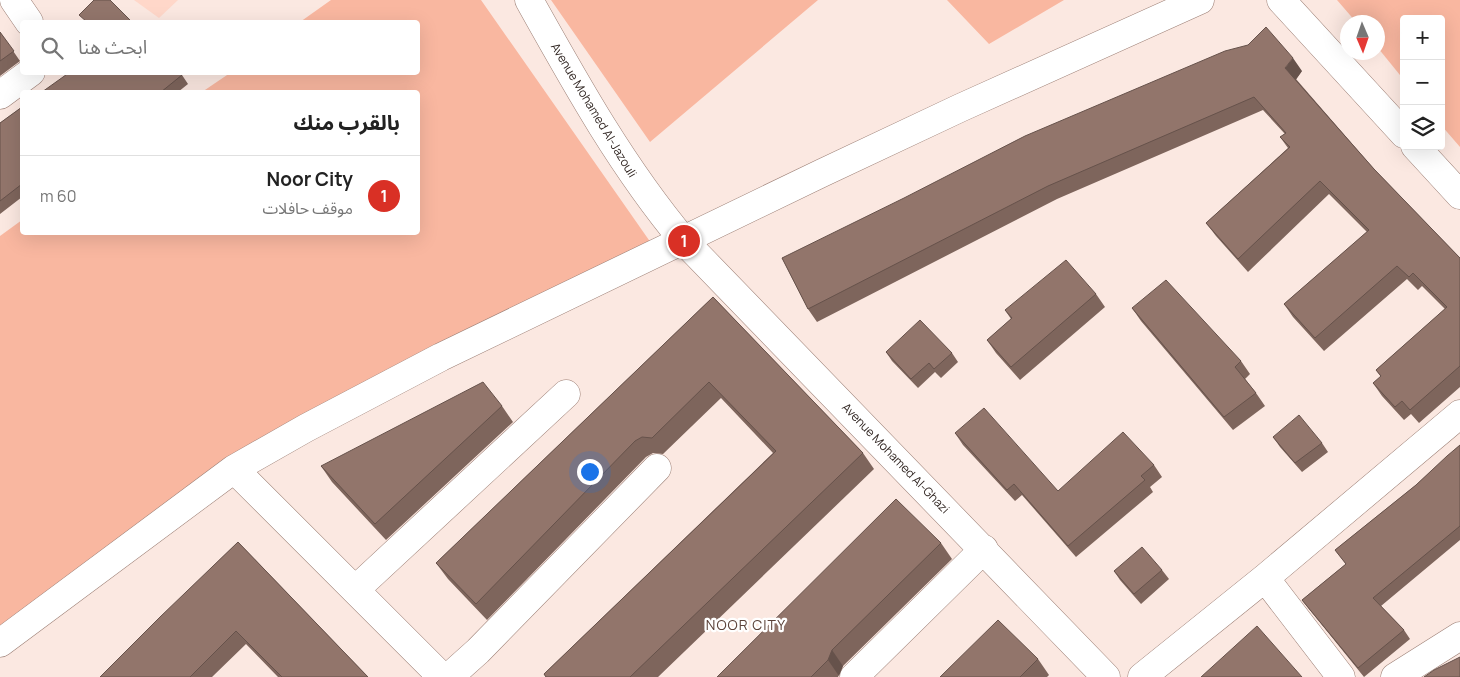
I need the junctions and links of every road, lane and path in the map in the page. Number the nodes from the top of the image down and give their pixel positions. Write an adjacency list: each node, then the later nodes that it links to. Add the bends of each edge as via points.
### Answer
1 (14, 0): 5 (street)
2 (529, 0): 11 (street, Avenue Mohamed Al-Jazouli, via 612,144 656,207)
3 (1200, 0): 11 (street, via 960,108)
4 (1281, 0): 8 (street)
5 (28, 20)
6 (27, 75): 7 (street)
7 (0, 95)
8 (1400, 130)
9 (1419, 150): 10 (street)
10 (1460, 195)
11 (684, 240): 14 (street, via 441,357); 16 (street, Avenue Mohamed Al-Ghazi)
12 (566, 394): 18 (street)
13 (1460, 414): 17 (street)
14 (234, 468): 18 (street); 20 (street)
15 (658, 468): 22 (street)
16 (984, 549): 23 (street); 24 (street, Avenue Mohamed Al-Ghazi)
17 (1265, 578): 25 (street); 26 (street)
18 (355, 590): 21 (street)
19 (1460, 636): 27 (street)
20 (0, 643)
21 (442, 677)
22 (449, 677)
23 (854, 677)
24 (1106, 677)
25 (1142, 677)
26 (1341, 677)
27 (1395, 677)

